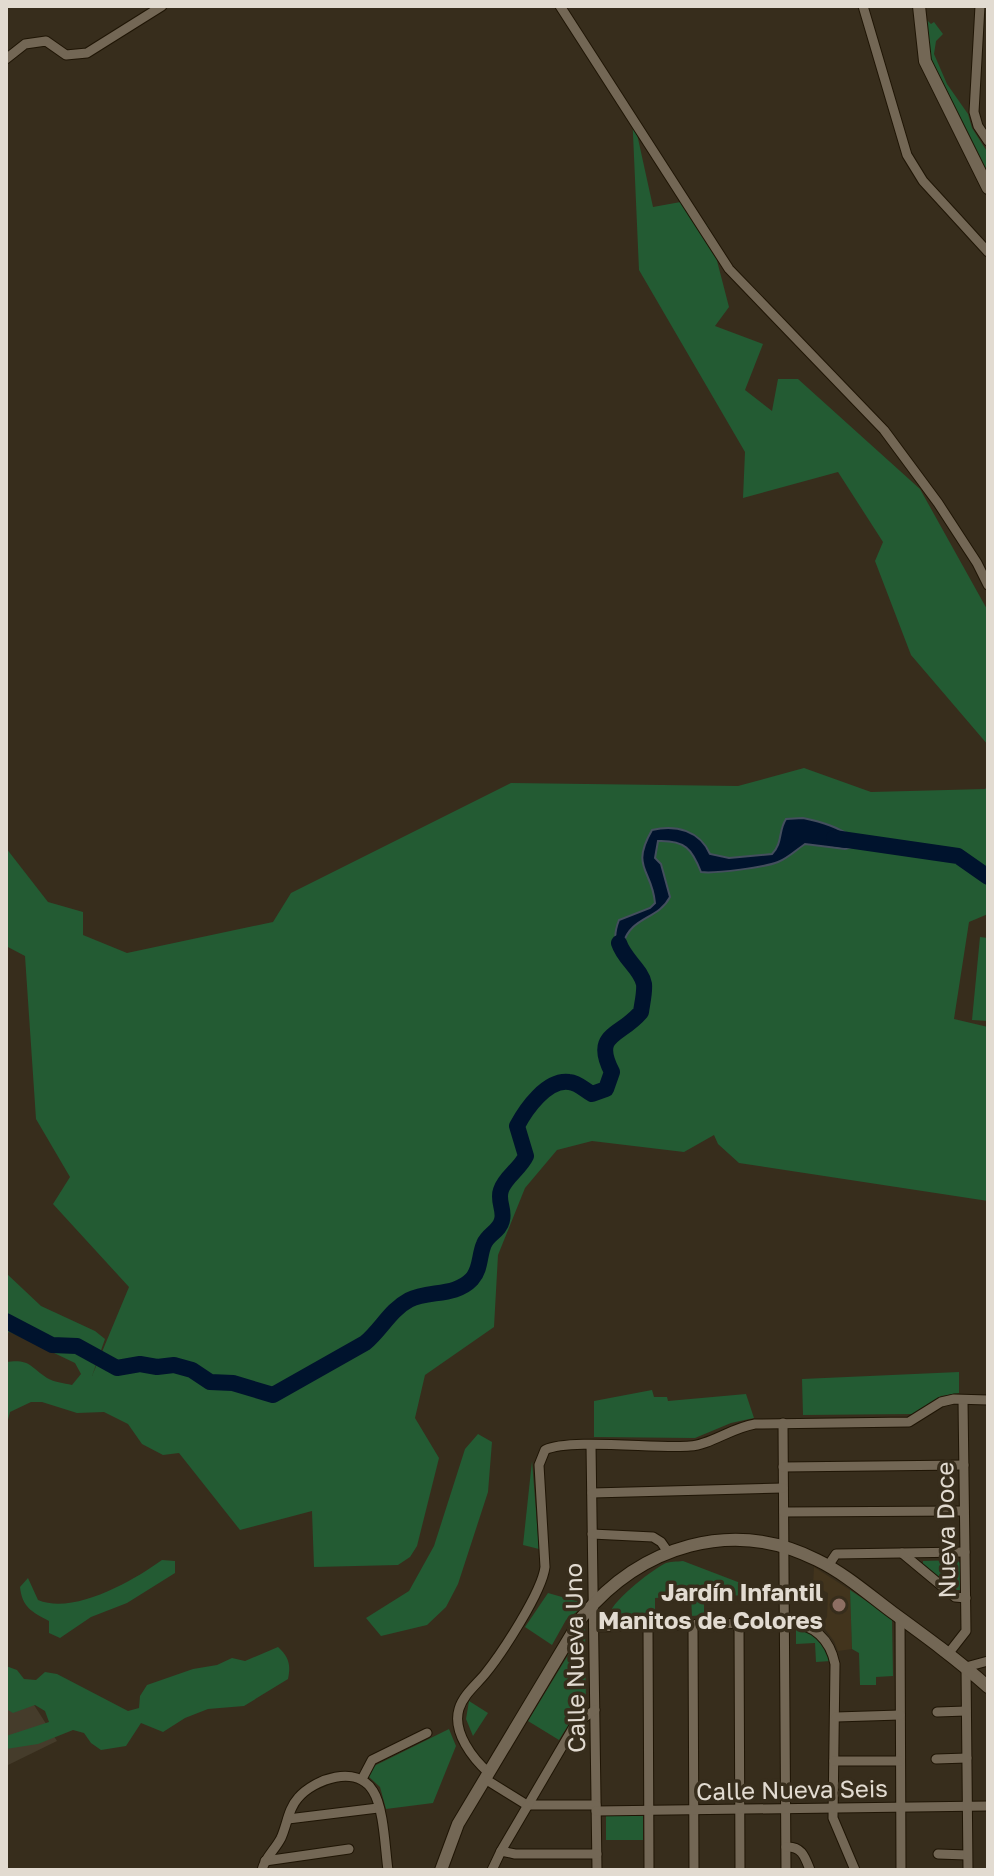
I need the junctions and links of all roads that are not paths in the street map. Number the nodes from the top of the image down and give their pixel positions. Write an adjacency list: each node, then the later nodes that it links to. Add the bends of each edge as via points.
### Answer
1 (162, 6): 7 (street, via 87,53 66,55 46,41 25,44)
2 (560, 6): 11 (street, via 729,269 884,430 938,503)
3 (863, 6): 10 (street, via 907,155 923,181)
4 (919, 6): 9 (street, via 925,61)
5 (980, 6): 6 (street)
6 (983, 35): 8 (street, via 974,112)
7 (6, 59)
8 (988, 141)
9 (988, 188)
10 (988, 252)
11 (988, 585)
12 (963, 1400): 13 (street); 14 (street, via 941,1402 909,1422); 16 (street, Nueva Doce)
13 (988, 1400)
14 (783, 1423): 15 (street, via 744,1426 695,1446); 17 (street)
15 (591, 1445): 19 (street, Calle Nueva Uno); 50 (street, via 553,1447 540,1457 542,1583 460,1705 464,1740)
16 (964, 1465): 17 (street); 20 (street, Nueva Doce)
17 (783, 1467): 18 (street)
18 (783, 1488): 19 (street); 21 (street)
19 (592, 1493): 22 (street, Calle Nueva Uno)
20 (964, 1511): 21 (street); 25 (street, Nueva Doce)
21 (784, 1512): 23 (street)
22 (592, 1534): 24 (street, via 653,1537); 29 (street, Calle Nueva Uno)
23 (784, 1547): 24 (street, via 720,1541); 27 (street); 31 (street)
24 (668, 1552): 29 (street, via 628,1573)
25 (965, 1552): 26 (street); 28 (street, Nueva Doce)
26 (902, 1553): 27 (street, via 836,1554); 28 (street, via 955,1597)
27 (828, 1566): 30 (street)
28 (966, 1598): 36 (street, Nueva Doce, via 966,1631)
29 (593, 1603): 35 (street, Calle Nueva Uno); 50 (street, via 565,1641)
30 (900, 1617): 36 (street); 43 (street)
31 (784, 1622): 32 (street); 44 (street, via 807,1626 829,1645 835,1664); 60 (street)
32 (739, 1623): 33 (street); 59 (street)
33 (693, 1625): 34 (street); 62 (street)
34 (648, 1626): 35 (street); 61 (street)
35 (594, 1627): 40 (street, Calle Nueva Uno)
36 (948, 1654): 38 (street)
37 (988, 1661): 38 (street)
38 (966, 1667): 39 (street); 41 (street)
39 (988, 1687)
40 (595, 1710): 52 (street, via 576,1723); 57 (street, Calle Nueva Uno)
41 (966, 1711): 42 (street); 46 (street)
42 (937, 1712)
43 (900, 1715): 44 (street); 49 (street)
44 (836, 1717): 48 (street)
45 (427, 1733): 51 (street, via 372,1760)
46 (967, 1758): 47 (street); 55 (street)
47 (936, 1759)
48 (834, 1761): 49 (street); 58 (street)
49 (900, 1761): 54 (street)
50 (487, 1776): 52 (street); 72 (street, via 458,1824)
51 (362, 1779): 56 (street, via 375,1793); 63 (street, via 345,1775 309,1789 295,1801)
52 (527, 1805): 57 (street, Calle Nueva Seis); 66 (street)
53 (988, 1806): 55 (street, Calle Nueva Seis)
54 (900, 1807): 55 (street, Calle Nueva Seis); 58 (street, Calle Nueva Seis); 81 (street)
55 (967, 1807): 69 (street)
56 (378, 1808): 63 (street); 71 (street)
57 (596, 1808): 61 (street, Calle Nueva Seis); 67 (street, Calle Nueva Uno)
58 (833, 1808): 60 (street, Calle Nueva Seis); 80 (street)
59 (739, 1809): 60 (street, Calle Nueva Seis); 62 (street, Calle Nueva Seis); 77 (street)
60 (786, 1809): 64 (street)
61 (649, 1810): 62 (street, Calle Nueva Seis); 75 (street)
62 (693, 1810): 76 (street)
63 (288, 1819): 70 (street)
64 (786, 1847): 78 (street); 79 (street, via 801,1851)
65 (349, 1849): 70 (street)
66 (501, 1851): 67 (street); 73 (street)
67 (597, 1854): 74 (street, Calle Nueva Uno)
68 (938, 1854): 69 (street)
69 (967, 1855): 82 (street)
70 (263, 1865)
71 (388, 1870)
72 (441, 1870)
73 (492, 1870)
74 (597, 1870)
75 (649, 1870)
76 (694, 1870)
77 (740, 1870)
78 (786, 1870)
79 (810, 1870)
80 (855, 1870)
81 (901, 1870)
82 (968, 1870)

